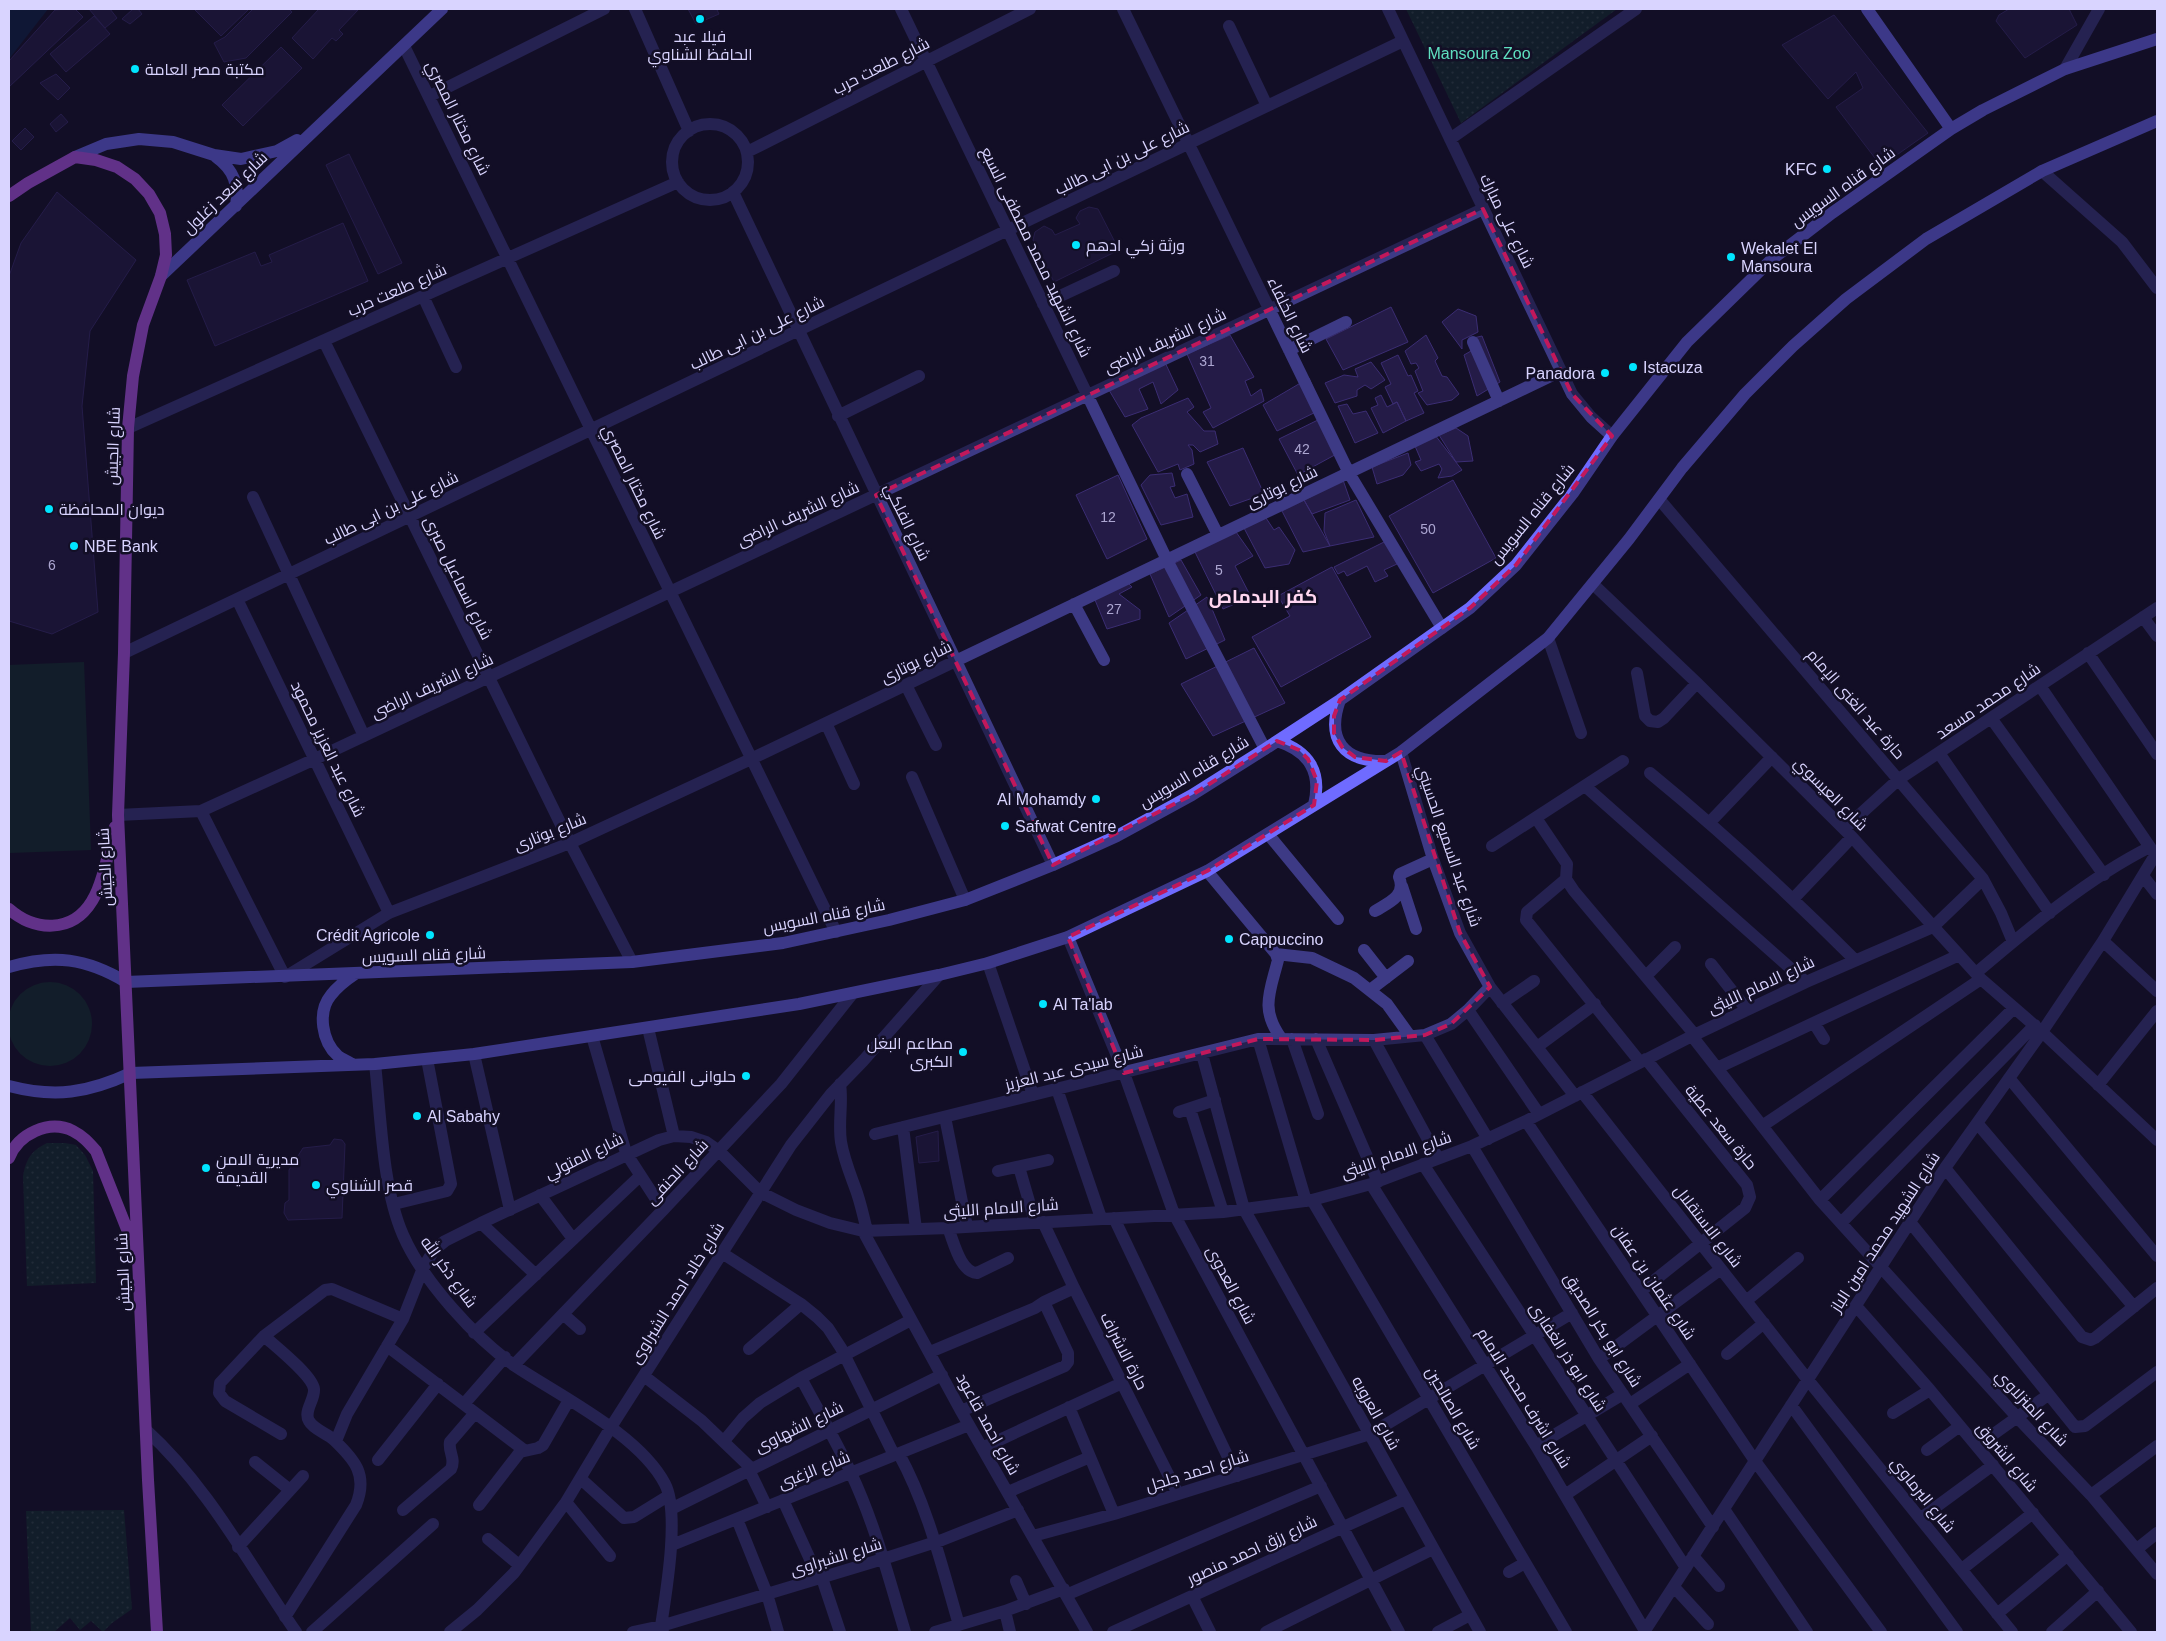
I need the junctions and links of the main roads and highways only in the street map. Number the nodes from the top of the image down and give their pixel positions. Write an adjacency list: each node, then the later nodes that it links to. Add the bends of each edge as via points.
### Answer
1 (442, 9): 6 (main road, شارع سعد زغلول)
2 (1867, 9): 5 (main road)
3 (2157, 39): 5 (main road, شارع قناه السويس, via 2065,68)
4 (2157, 121): 14 (main road, via 2042,171 1926,239 1846,299 1745,394 1548,638)
5 (1951, 129): 12 (main road, شارع قناه السويس, via 1832,212 1771,260 1686,342 1516,565 1470,608)
6 (310, 133): 7 (main road, شارع سعد زغلول, via 277,151 234,159); 10 (main road, شارع سعد زغلول)
7 (214, 155): 8 (main road, شارع سعد زغلول, via 173,142 139,139 106,144); 10 (main road, via 226,164 234,177 238,192)
8 (75, 157): 9 (main road); 11 (main road, شارع الجيش, via 116,167 149,194 160,213 165,234 166,255)
9 (9, 196)
10 (236, 206): 11 (main road, شارع سعد زغلول)
11 (161, 276): 16 (main road, شارع الجيش, via 143,325 133,376 128,428)
12 (1340, 700): 13 (main road, شارع قناه السويس); 14 (main road, via 1334,716 1334,733 1342,748 1355,758)
13 (1277, 741): 15 (main road, via 1299,750 1314,769); 19 (main road, شارع قناه السويس, via 1192,795 1117,836 965,900 783,943 632,962)
14 (1386, 761): 15 (main road)
15 (1314, 805): 21 (main road, via 1207,871 1068,937 988,963 799,1004 648,1028 474,1054)
16 (118, 815): 17 (main road, via 93,901 82,914 53,926 37,925); 20 (main road, شارع الجيش)
17 (9, 909)
18 (9, 967): 20 (main road, via 35,960 70,960 109,971)
19 (355, 974): 20 (main road, شارع قناه السويس); 21 (main road, via 329,996 323,1011 323,1028 328,1043 338,1056)
20 (126, 982): 22 (main road, شارع الجيش)
21 (352, 1064): 22 (main road)
22 (131, 1073): 23 (main road, via 107,1084 55,1094); 25 (main road, شارع الجيش)
23 (9, 1086)
24 (9, 1158): 25 (main road, via 23,1138 38,1130 62,1128 85,1138 96,1151)
25 (139, 1259): 26 (main road, شارع الجيش)
26 (157, 1632)

